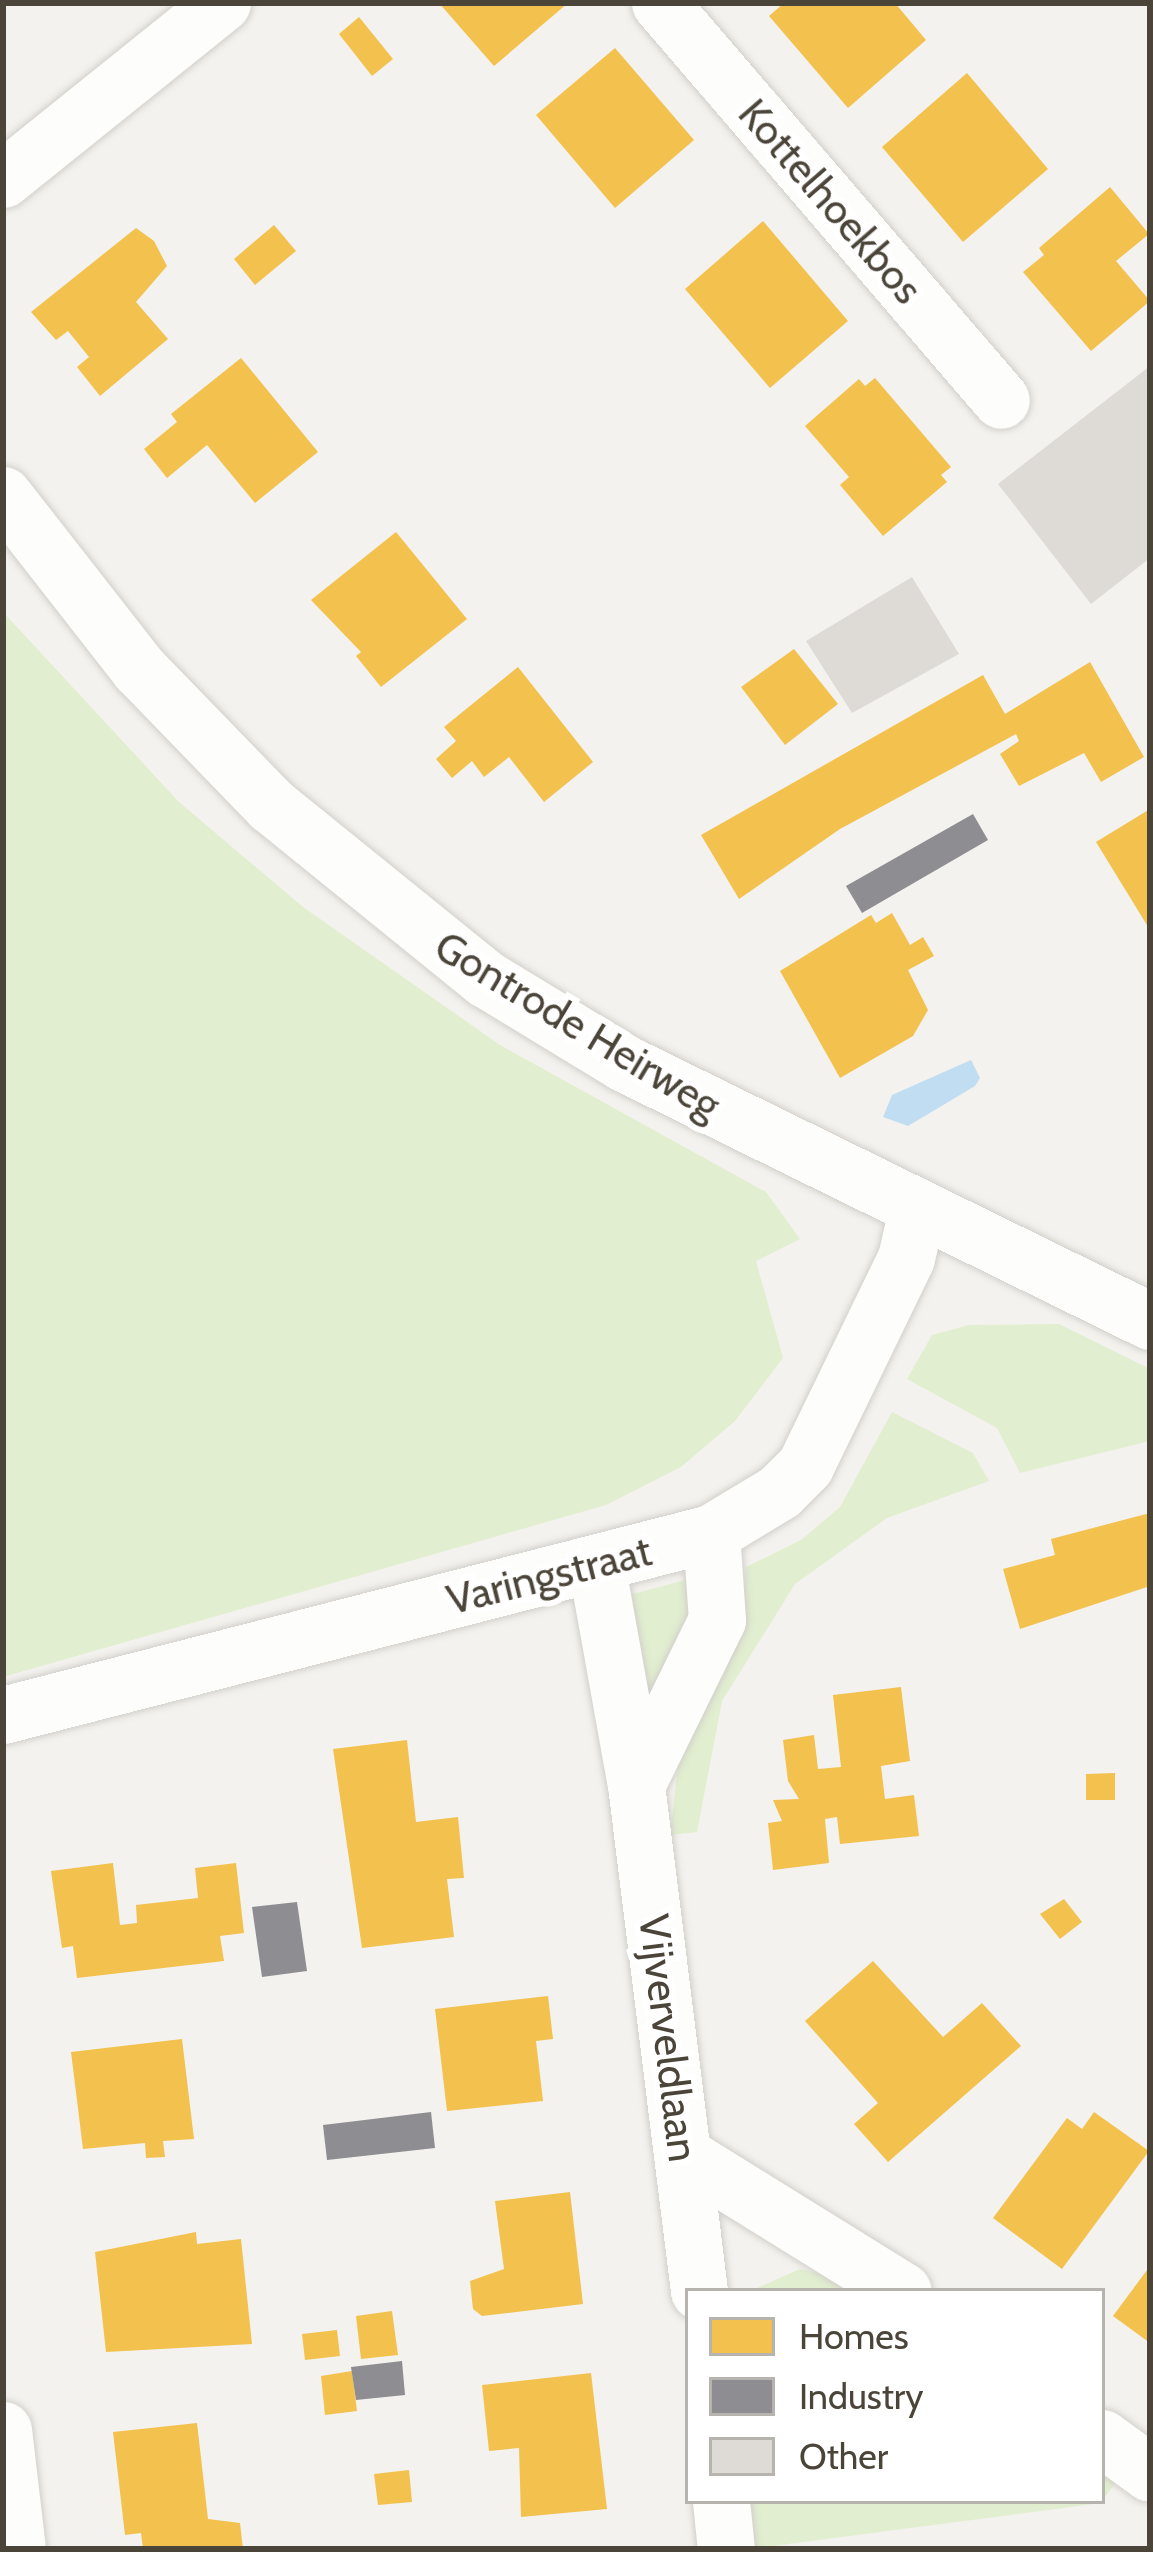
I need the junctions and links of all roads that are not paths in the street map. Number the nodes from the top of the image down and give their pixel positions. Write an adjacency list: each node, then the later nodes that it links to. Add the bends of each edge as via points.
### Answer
1 (222, 3): 3 (street)
2 (660, 3): 4 (street, Kottelhoekbos)
3 (3, 178)
4 (1001, 400)
5 (3, 495): 6 (street, Gontrode Heirweg, via 139,669 271,805 394,910 485,979 624,1063)
6 (917, 1210): 7 (street, Gontrode Heirweg); 8 (street, Varingstraat, via 906,1258 805,1466 779,1492)
7 (1150, 1321)
8 (710, 1533): 9 (street, Varingstraat); 11 (street, via 717,1620)
9 (596, 1563): 10 (street, Varingstraat); 11 (street, Vijverveldlaan)
10 (3, 1715)
11 (636, 1785): 12 (street, Vijverveldlaan)
12 (685, 2156): 13 (street, Vijverveldlaan); 14 (street)
13 (700, 2288)
14 (898, 2288)
15 (3, 2430): 19 (street)
16 (1105, 2440): 17 (street)
17 (1150, 2473)
18 (722, 2504): 20 (street)
19 (17, 2549)
20 (727, 2549)

